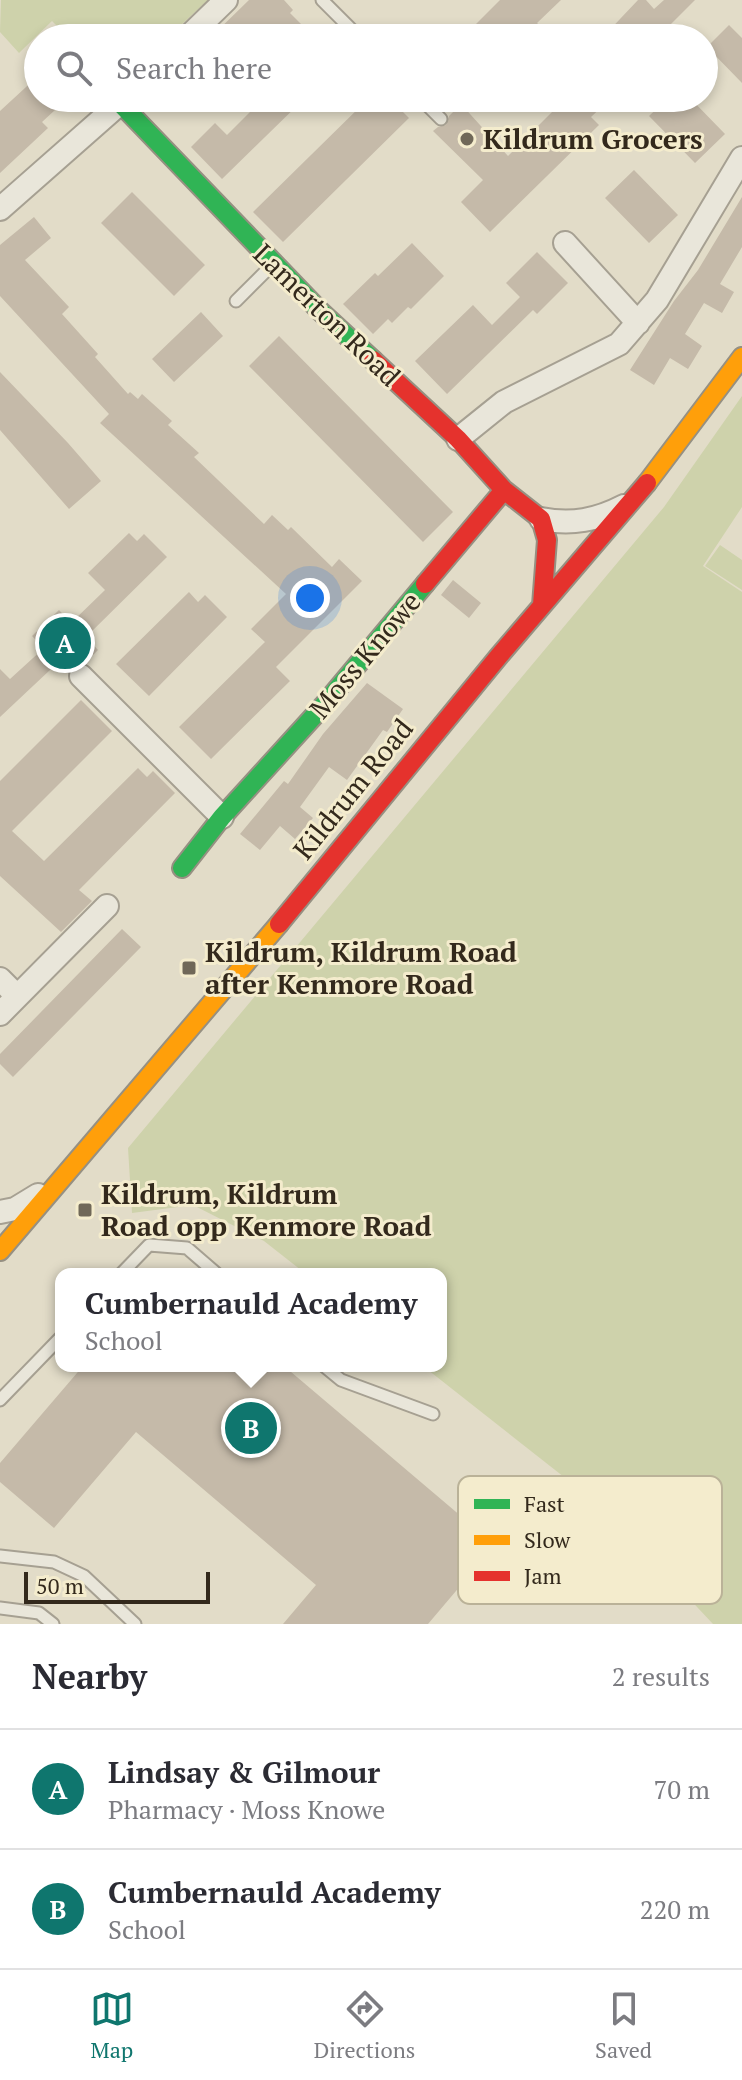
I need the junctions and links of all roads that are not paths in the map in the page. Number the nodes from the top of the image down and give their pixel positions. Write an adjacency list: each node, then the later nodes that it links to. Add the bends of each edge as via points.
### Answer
1 (226, 0): 3 (street)
2 (322, 0): 4 (lane)
3 (201, 24)
4 (346, 24)
5 (110, 112): 10 (street)
6 (133, 112): 12 (street, Lamerton Road)
7 (434, 112): 8 (lane)
8 (441, 119)
9 (742, 158): 14 (street)
10 (0, 209)
11 (565, 243): 14 (street)
12 (273, 264): 13 (lane); 16 (street, Lamerton Road)
13 (236, 301)
14 (638, 323): 16 (street, via 619,344 504,402)
15 (742, 357): 18 (street, Kildrum Road)
16 (458, 439): 17 (street, Lamerton Road)
17 (504, 490): 19 (street, Lamerton Road); 22 (street, Moss Knowe)
18 (632, 502): 19 (street, via 602,517); 20 (street, Kildrum Road)
19 (541, 519): 20 (street, via 547,540)
20 (542, 605): 28 (street, Kildrum Road)
21 (81, 676): 22 (street)
22 (222, 817): 23 (street, Moss Knowe)
23 (182, 868)
24 (107, 906): 26 (street)
25 (0, 979): 26 (street)
26 (17, 996): 27 (street)
27 (0, 1014)
28 (60, 1181): 29 (street, via 15,1209); 30 (street, Kildrum Road)
29 (0, 1212)
30 (0, 1251)
31 (127, 1268): 32 (lane, via 149,1245 187,1248)
32 (210, 1268)
33 (55, 1343): 35 (lane)
34 (331, 1372): 36 (lane)
35 (0, 1400)
36 (433, 1414)
37 (0, 1556): 40 (lane, via 54,1562 84,1576)
38 (0, 1608): 39 (lane, via 39,1613)
39 (53, 1624)
40 (135, 1624)

